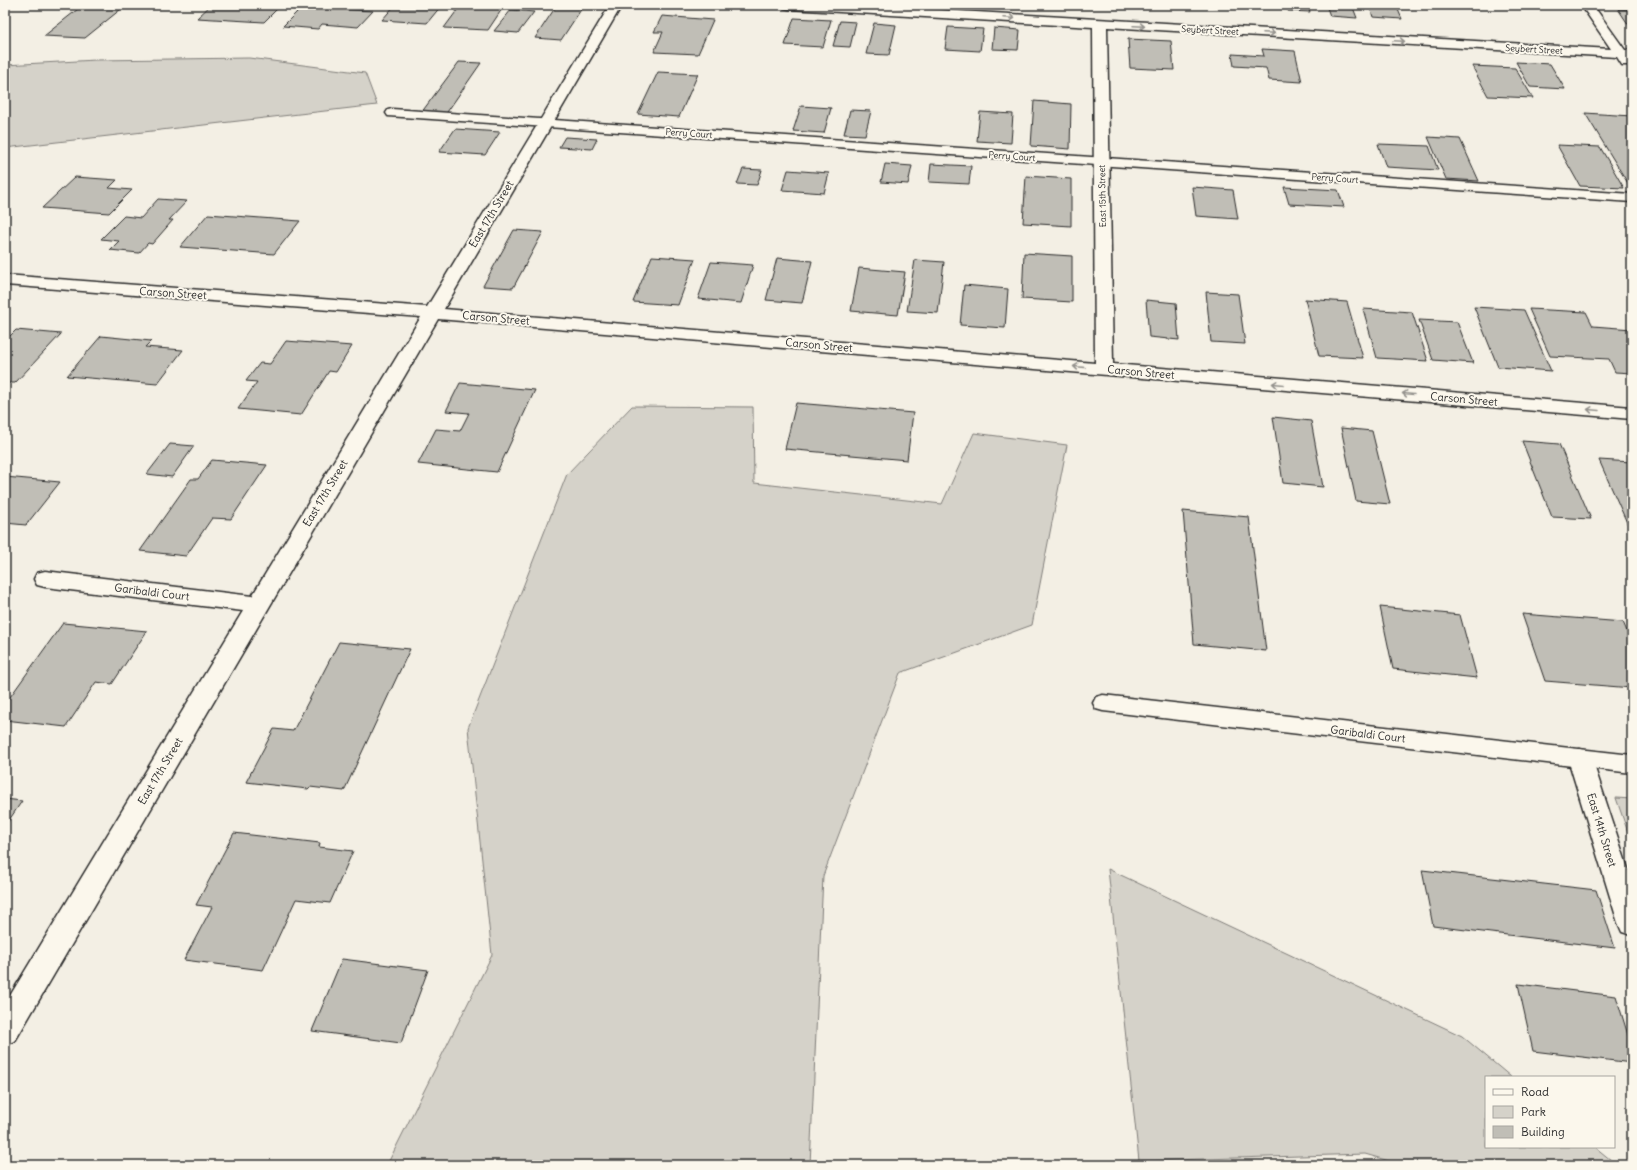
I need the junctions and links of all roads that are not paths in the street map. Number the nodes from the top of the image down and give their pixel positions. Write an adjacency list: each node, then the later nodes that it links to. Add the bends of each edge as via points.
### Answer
1 (616, 5): 8 (street, East 17th Street)
2 (789, 5): 4 (street, Seybert Street, one-way to 4)
3 (1586, 5): 5 (street)
4 (1100, 23): 5 (street, Seybert Street, one-way to 5); 9 (street, East 15th Street)
5 (1627, 54): 6 (street)
6 (1632, 70)
7 (392, 113): 8 (lane, Perry Court)
8 (545, 124): 9 (lane, Perry Court); 12 (street, East 17th Street)
9 (1102, 162): 10 (lane, Perry Court); 13 (street, East 15th Street)
10 (1632, 198)
11 (5, 280): 12 (street, Carson Street)
12 (432, 313): 13 (street, Carson Street, one-way to 12); 16 (street, East 17th Street)
13 (1104, 369): 14 (street, Carson Street, one-way to 13)
14 (1632, 413)
15 (45, 579): 16 (street, Garibaldi Court)
16 (259, 605): 21 (street, East 17th Street)
17 (1103, 703): 18 (lane, Garibaldi Court)
18 (1580, 758): 19 (lane, Garibaldi Court); 20 (street, East 14th Street)
19 (1632, 764)
20 (1632, 923)
21 (5, 1031)

